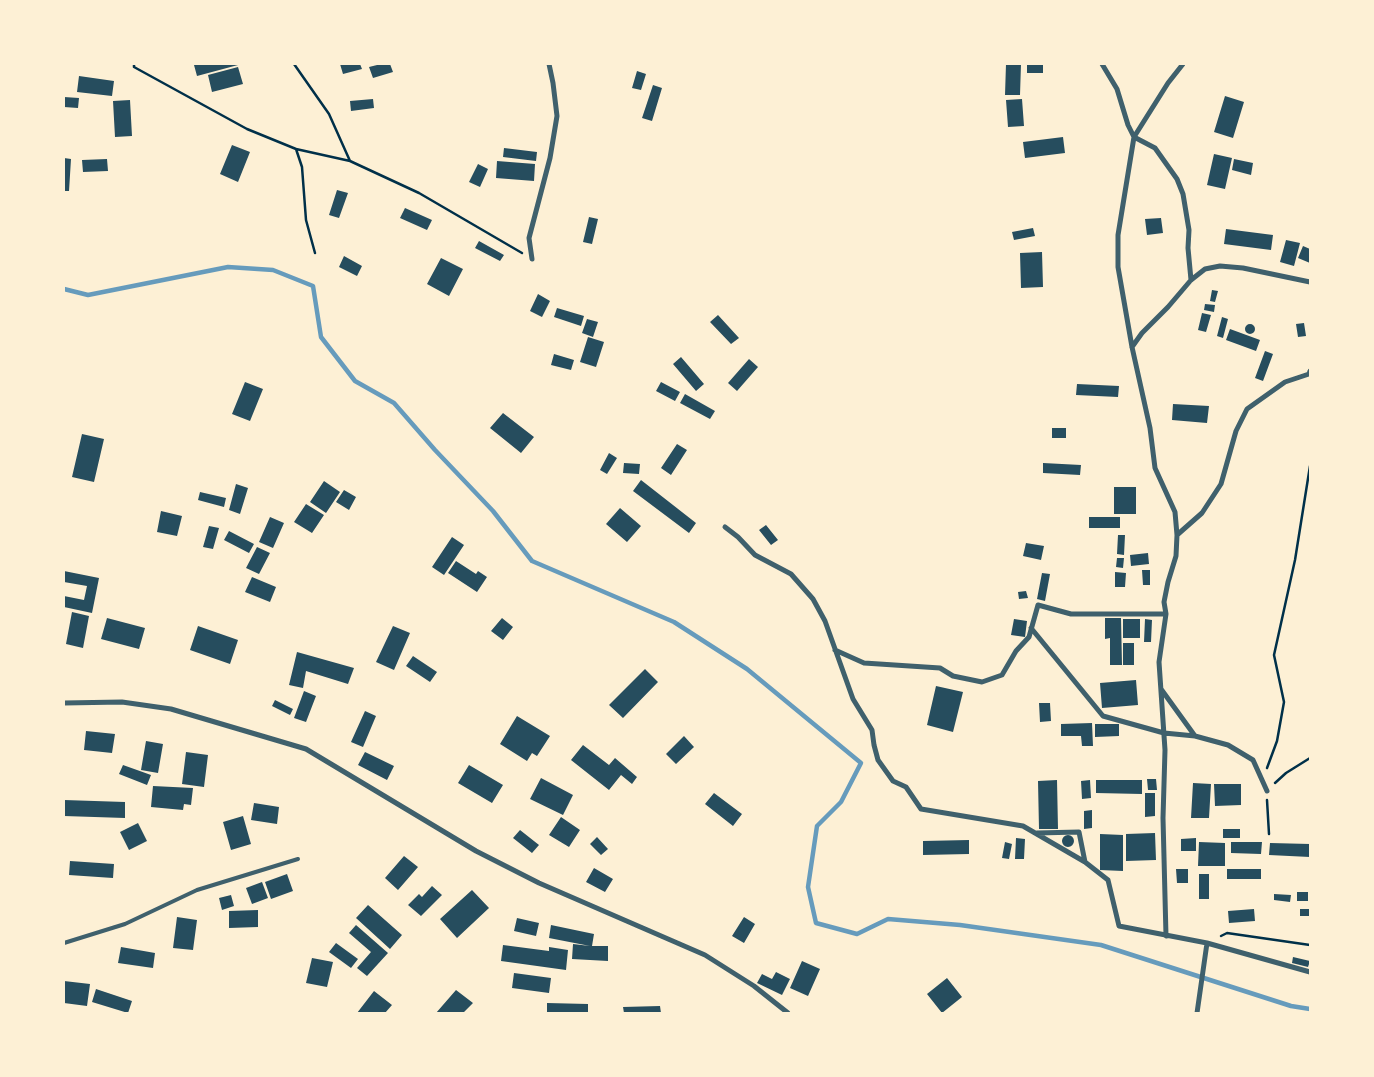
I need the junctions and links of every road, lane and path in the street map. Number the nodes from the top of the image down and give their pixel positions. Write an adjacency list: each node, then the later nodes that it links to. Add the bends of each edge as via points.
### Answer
1 (134, 64): 7 (path, via 134,67 247,129)
2 (294, 64): 8 (path, via 329,114)
3 (549, 64): 10 (street, via 557,116 530,238)
4 (1102, 64): 6 (street, via 1117,89)
5 (1183, 64): 6 (street)
6 (1134, 137): 11 (street, via 1155,148 1177,179 1189,230); 13 (street, via 1118,234 1118,267)
7 (296, 149): 8 (path); 9 (path, via 302,167 306,220)
8 (350, 161): 10 (path, via 419,193)
9 (316, 252)
10 (532, 259)
11 (1191, 280): 12 (street, via 1204,270 1220,266); 13 (street)
12 (1310, 282)
13 (1132, 347): 17 (street, via 1150,428 1155,468 1175,512)
14 (1310, 371): 17 (street, via 1285,382 1247,409 1236,431 1221,484 1202,513)
15 (1310, 466): 26 (path, via 1295,560 1274,655 1284,702 1277,741)
16 (725, 527): 20 (street, via 755,555 791,574 814,599)
17 (1177, 535): 18 (street, via 1176,556 1164,602)
18 (1166, 614): 19 (street, via 1071,614 1038,605); 21 (street, via 1159,662)
19 (1031, 628): 20 (street, via 1029,637 1002,674 982,682 953,676 940,668 864,663); 23 (street, via 1103,716)
20 (835, 650): 28 (street, via 853,699 872,730 878,760 892,781 906,787 921,809 1023,826)
21 (1161, 689): 23 (street); 24 (street)
22 (64, 702): 37 (street, via 122,702 171,708 306,748 476,851 539,883 705,955 754,986)
23 (1164, 733): 24 (street); 32 (street)
24 (1194, 736): 26 (street, via 1228,745 1253,760)
25 (1310, 758): 27 (path, via 1286,773)
26 (1262, 780): 27 (street)
27 (1267, 791): 29 (path)
28 (1037, 833): 31 (street); 31 (street, via 1079,832)
29 (1269, 834)
30 (298, 859): 33 (lane, via 196,890 125,924)
31 (1085, 862): 32 (street, via 1108,880 1119,926)
32 (1166, 936): 34 (street)
33 (64, 943)
34 (1207, 943): 35 (path, via 1227,933); 36 (street); 38 (street)
35 (1310, 945)
36 (1310, 972)
37 (788, 1013)
38 (1197, 1013)

